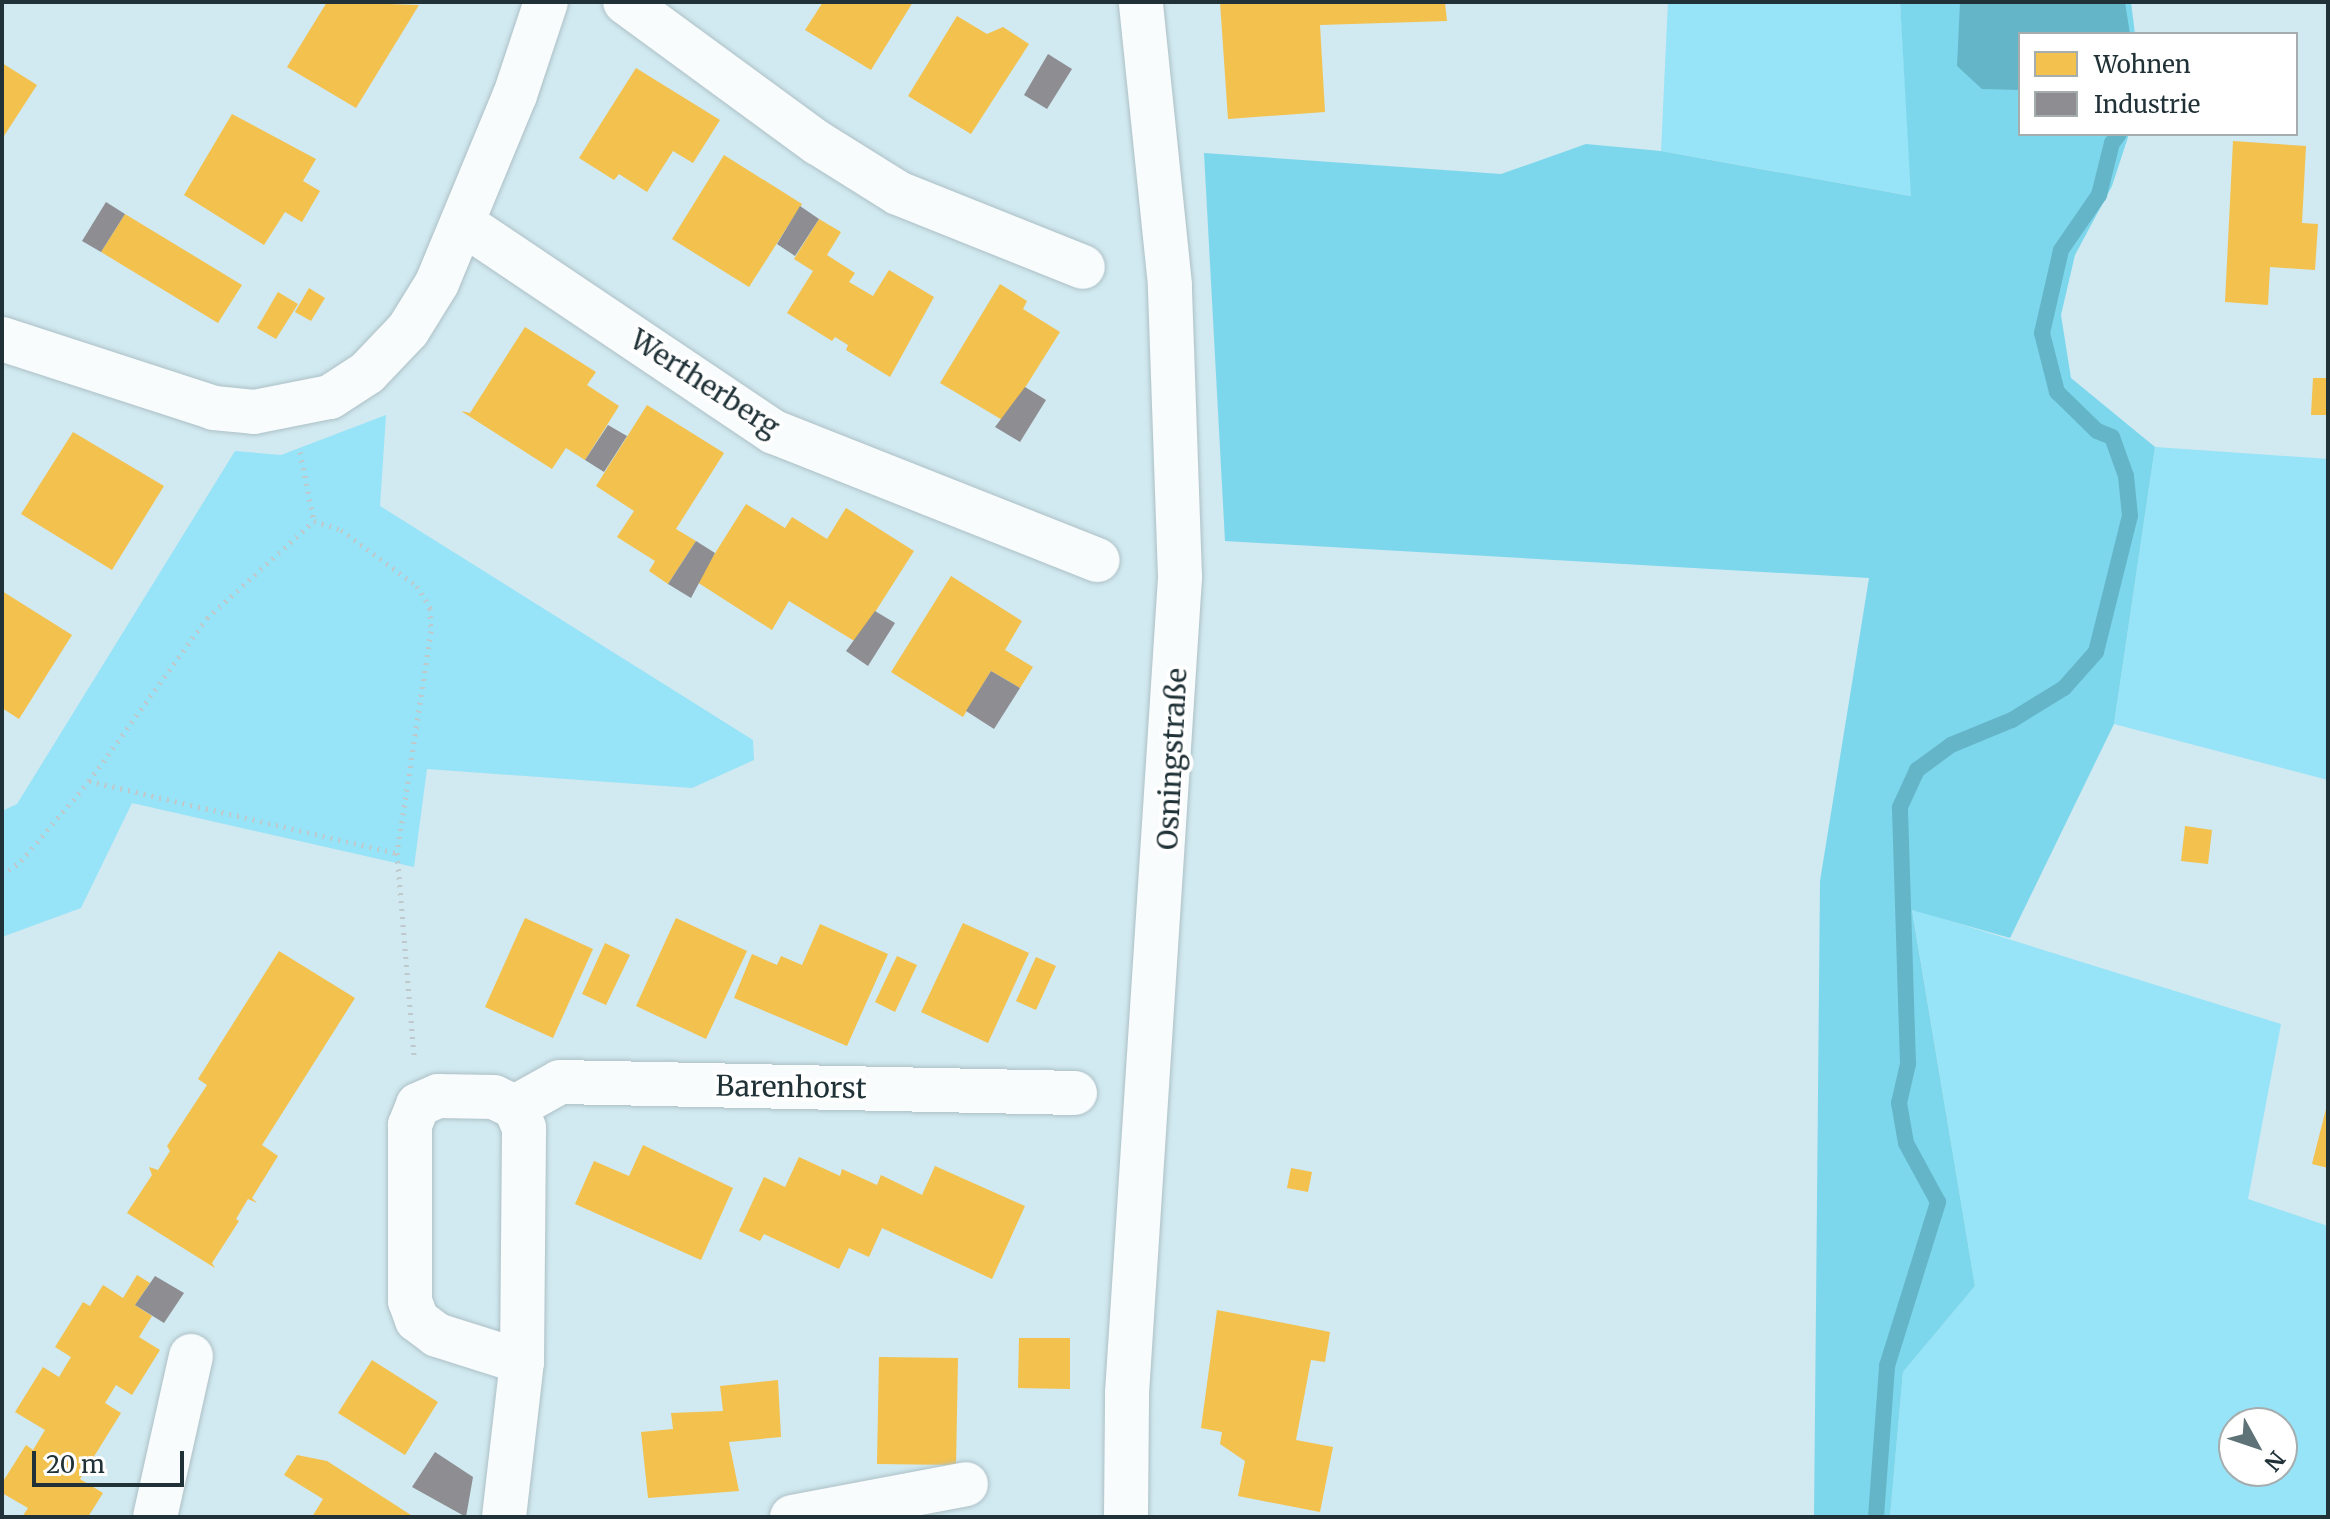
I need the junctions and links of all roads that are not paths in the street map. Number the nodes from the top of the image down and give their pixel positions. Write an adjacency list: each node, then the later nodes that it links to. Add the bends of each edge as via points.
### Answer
1 (546, 2): 4 (street)
2 (625, 2): 5 (street, via 818,143 898,193)
3 (1141, 2): 16 (street, Osningstraße, via 1170,285 1180,577 1176,711 1127,1393)
4 (464, 224): 6 (street, via 408,330 367,373 330,397 291,407 254,412 214,408); 7 (street, Wertherberg, via 774,432)
5 (1083, 267)
6 (2, 339)
7 (1098, 560)
8 (1075, 1093): 9 (street, Barenhorst, via 560,1082)
9 (515, 1107): 11 (street, via 524,1128); 11 (street, via 494,1097 438,1096 418,1105 410,1125 410,1301 417,1320 437,1335)
10 (191, 1356): 13 (street)
11 (522, 1362): 14 (street)
12 (966, 1484): 15 (street)
13 (155, 1517)
14 (504, 1517)
15 (792, 1517)
16 (1126, 1517)

